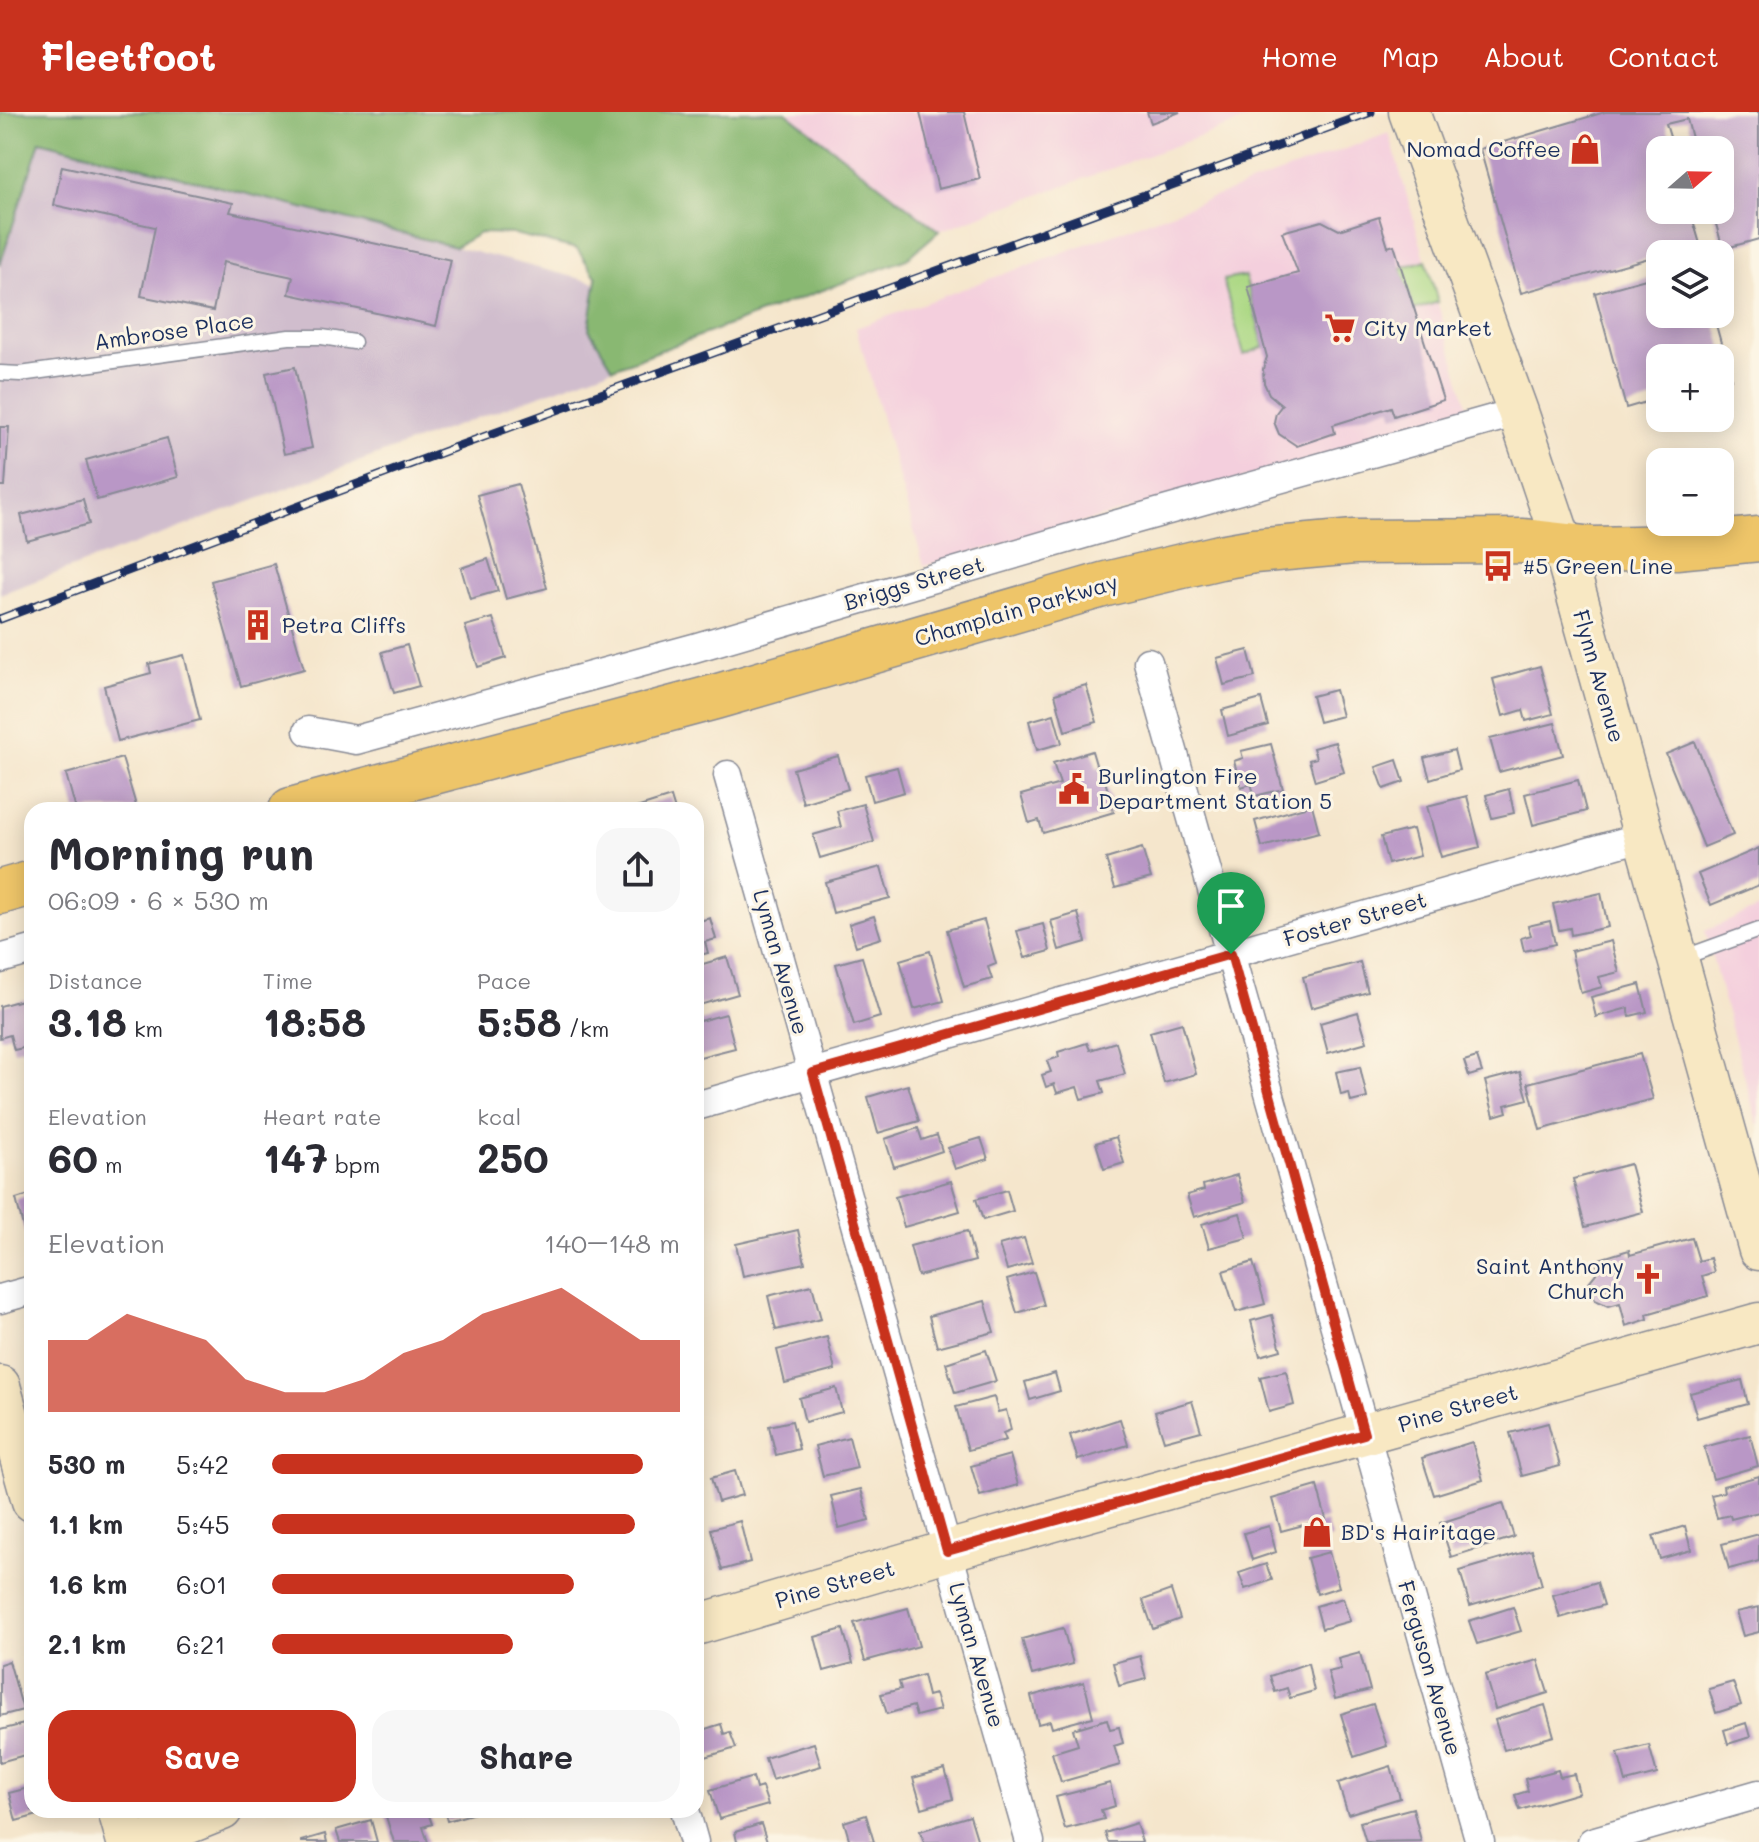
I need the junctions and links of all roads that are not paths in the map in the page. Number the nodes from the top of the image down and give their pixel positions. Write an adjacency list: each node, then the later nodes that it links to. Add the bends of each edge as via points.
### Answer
1 (1409, 112): 4 (main road, Flynn Avenue)
2 (354, 342): 3 (lane, Ambrose Place, via 289,337)
3 (0, 373)
4 (1518, 412): 6 (main road, Flynn Avenue); 8 (street, Briggs Street, via 356,740)
5 (1759, 539): 6 (main road, Champlain Parkway, via 1676,547)
6 (1563, 546): 10 (main road, Champlain Parkway, via 1524,541 1354,542 1254,551 1168,568); 11 (main road, Flynn Avenue)
7 (1148, 662): 16 (street, Ferguson Avenue)
8 (308, 731)
9 (728, 775): 19 (street, Lyman Avenue)
10 (321, 802)
11 (1645, 836): 16 (street, Foster Street); 18 (main road, Flynn Avenue)
12 (24, 885): 13 (main road)
13 (0, 892)
14 (1759, 930): 18 (lane)
15 (24, 952): 17 (street)
16 (1231, 954): 19 (street, Foster Street); 26 (street, Ferguson Avenue)
17 (0, 959)
18 (1679, 959): 21 (main road, Flynn Avenue)
19 (813, 1073): 20 (street, Foster Street); 28 (street, Lyman Avenue)
20 (704, 1104)
21 (1759, 1250)
22 (24, 1292): 23 (street)
23 (0, 1299)
24 (1759, 1323): 26 (main road, Pine Street)
25 (0, 1386): 27 (main road)
26 (1364, 1434): 28 (main road, Pine Street); 38 (street, Ferguson Avenue)
27 (24, 1472)
28 (947, 1551): 29 (main road, Pine Street); 37 (street, Lyman Avenue)
29 (704, 1623)
30 (1759, 1794): 39 (street)
31 (120, 1818): 34 (main road)
32 (202, 1818): 35 (main road)
33 (687, 1818): 36 (street)
34 (127, 1842)
35 (142, 1842)
36 (694, 1842)
37 (1030, 1842)
38 (1480, 1842)
39 (1592, 1842)

